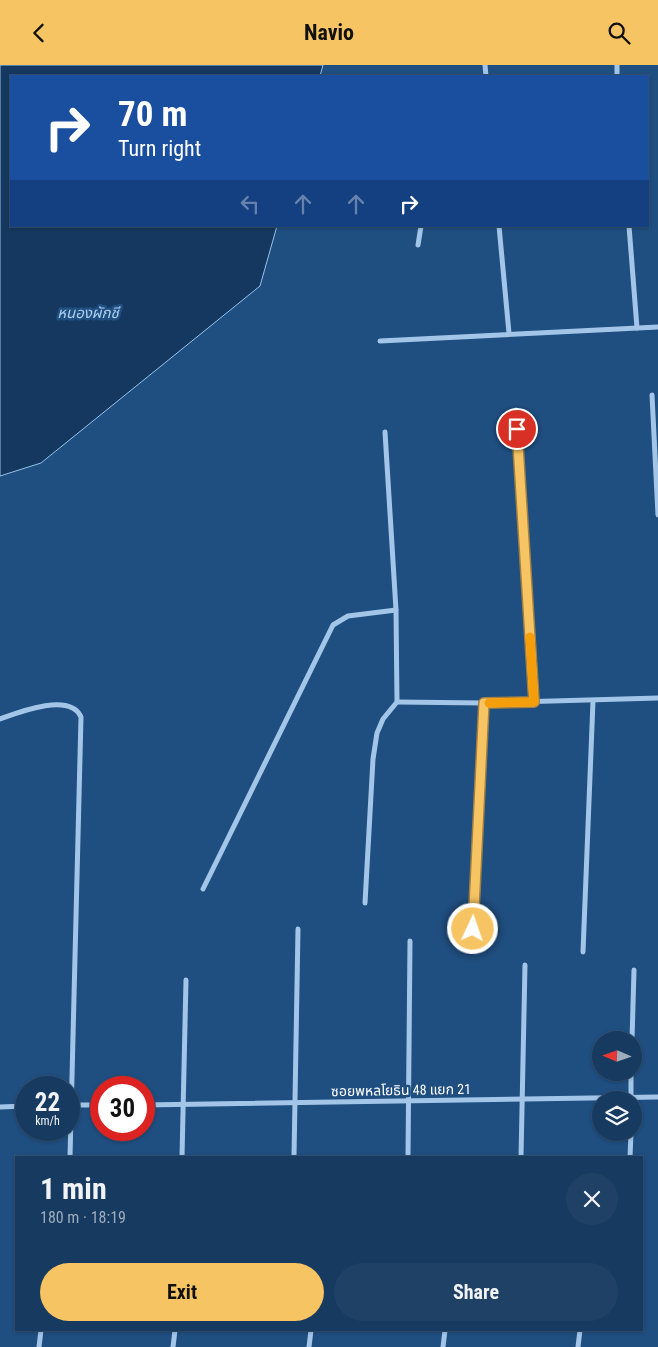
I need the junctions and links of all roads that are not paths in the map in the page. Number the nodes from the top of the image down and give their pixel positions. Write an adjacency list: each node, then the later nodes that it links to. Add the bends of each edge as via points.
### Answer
1 (421, 227): 4 (street)
2 (499, 227): 7 (street)
3 (629, 227): 6 (street)
4 (418, 245)
5 (658, 327): 6 (street)
6 (637, 328): 7 (street)
7 (508, 333): 8 (street)
8 (380, 341)
9 (652, 395): 12 (street)
10 (516, 410): 17 (street)
11 (385, 432): 13 (street)
12 (658, 515)
13 (396, 610): 16 (street); 20 (street, via 348,616 333,625)
14 (658, 697): 15 (street)
15 (593, 701): 17 (street); 25 (street)
16 (398, 702): 18 (street); 21 (street, via 383,719 377,733)
17 (534, 702): 18 (street)
18 (484, 703): 23 (street)
19 (0, 719): 30 (street, via 30,709 61,705 73,706 81,717)
20 (203, 889)
21 (365, 903)
22 (298, 929): 36 (street)
23 (473, 929)
24 (410, 941): 35 (street)
25 (583, 952)
26 (525, 965): 33 (street)
27 (634, 970): 29 (street)
28 (186, 980): 37 (street)
29 (632, 1031)
30 (71, 1076)
31 (658, 1097): 32 (street, ซอยพหลโยธิน 48 แยก 21)
32 (642, 1098)
33 (522, 1099): 34 (street, ซอยพหลโยธิน 48 แยก 21); 35 (street, ซอยพหลโยธิน 48 แยก 21); 47 (street)
34 (592, 1099)
35 (409, 1101): 36 (street, ซอยพหลโยธิน 48 แยก 21); 46 (street)
36 (296, 1103): 37 (street, ซอยพหลโยธิน 48 แยก 21); 45 (street)
37 (182, 1104): 38 (street, ซอยพหลโยธิน 48 แยก 21); 44 (street)
38 (155, 1105)
39 (15, 1106): 40 (street)
40 (0, 1107)
41 (70, 1141): 43 (street)
42 (631, 1141): 48 (street)
43 (70, 1156)
44 (182, 1156)
45 (294, 1156)
46 (408, 1156)
47 (521, 1156)
48 (630, 1156)
49 (41, 1331): 54 (street)
50 (175, 1331): 55 (street)
51 (311, 1331): 56 (street)
52 (445, 1331): 57 (street)
53 (580, 1331): 58 (street)
54 (40, 1347)
55 (173, 1347)
56 (309, 1347)
57 (443, 1347)
58 (578, 1347)

